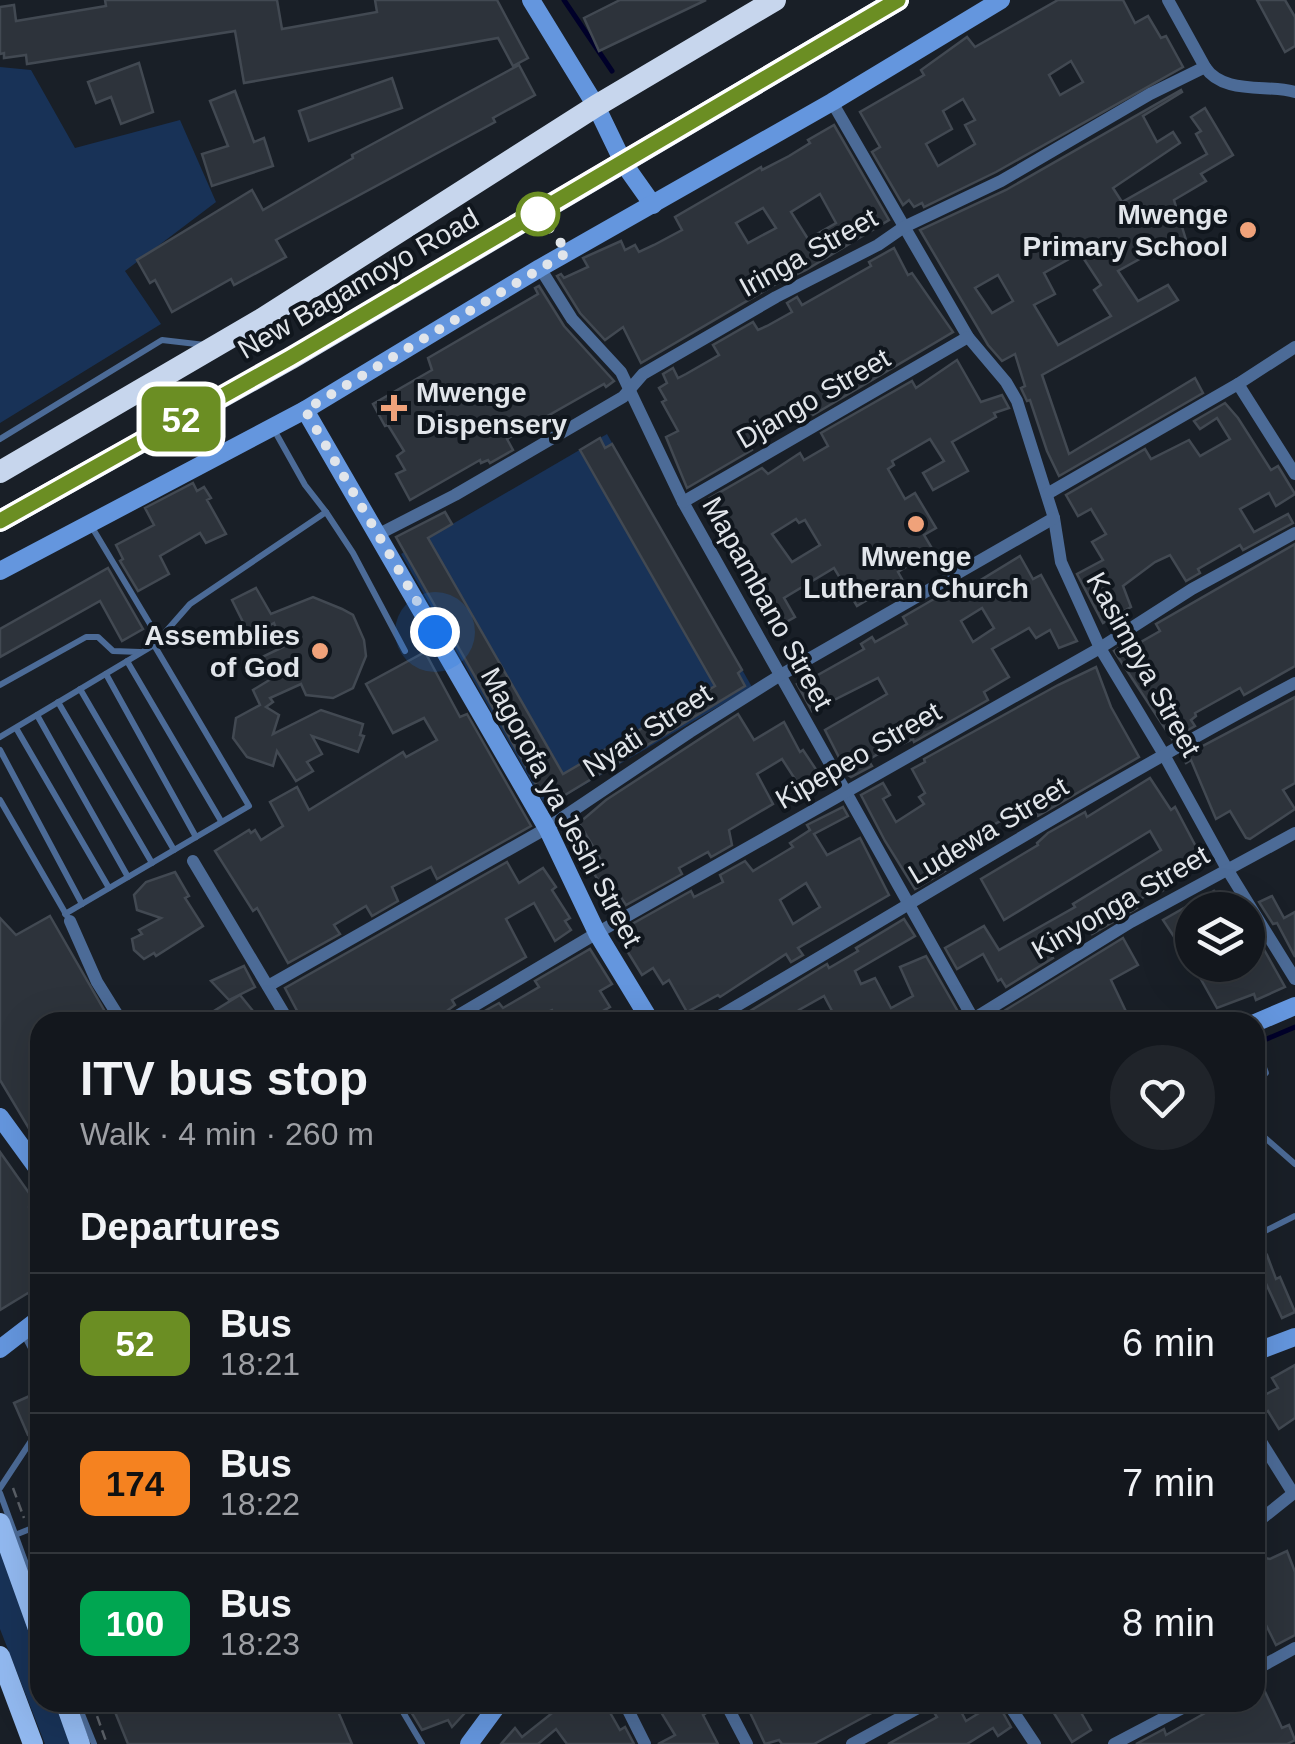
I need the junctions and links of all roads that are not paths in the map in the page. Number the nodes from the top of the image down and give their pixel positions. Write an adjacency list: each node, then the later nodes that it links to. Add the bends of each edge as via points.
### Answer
1 (531, 0): 9 (street)
2 (774, 0): 9 (highway, New Bagamoyo Road)
3 (898, 0): 10 (highway, New Bagamoyo Road)
4 (1001, 0): 8 (street)
5 (1168, 0): 6 (street)
6 (1205, 67): 7 (street, via 1211,76 1242,86); 12 (street, Iringa Street, via 1001,181)
7 (1295, 92)
8 (832, 102): 11 (street); 12 (street, Kasimpya Street)
9 (596, 106): 10 (street); 15 (highway, New Bagamoyo Road)
10 (624, 164): 11 (street); 28 (highway, New Bagamoyo Road)
11 (653, 206): 13 (street)
12 (904, 226): 14 (street, Kasimpya Street); 18 (street, Iringa Street, via 644,374)
13 (540, 268): 18 (street, Mapambano Street, via 572,319 616,365); 19 (street)
14 (968, 337): 24 (street, Kasimpya Street, via 1017,401); 25 (street, Django Street)
15 (214, 347): 21 (lane, via 162,340); 22 (highway, New Bagamoyo Road)
16 (1295, 347): 17 (street)
17 (1238, 384): 23 (street); 24 (street)
18 (629, 393): 25 (street, Mapambano Street); 31 (street, Iringa Street)
19 (305, 410): 20 (street); 31 (street, Magorofa ya Jeshi Street)
20 (272, 426): 26 (lane); 29 (street)
21 (0, 439)
22 (0, 472)
23 (1295, 474)
24 (1047, 494): 27 (street, Kasimpya Street)
25 (684, 502): 39 (street, Mapambano Street)
26 (326, 512): 33 (lane, via 190,604); 35 (lane)
27 (1054, 518): 34 (street, Kasimpya Street, via 1061,562); 39 (street, Nyati Street)
28 (0, 521)
29 (89, 523): 32 (street); 33 (lane)
30 (1295, 533): 34 (street, Kipepeo Street)
31 (379, 534): 52 (street, Magorofa ya Jeshi Street)
32 (0, 570)
33 (156, 642): 36 (lane); 51 (lane, via 249,806)
34 (1100, 648): 48 (street, Kasimpya Street); 49 (street, Kipepeo Street)
35 (406, 651)
36 (141, 652): 37 (lane); 41 (lane, via 113,651 98,636 86,637)
37 (127, 661): 38 (lane); 51 (lane)
38 (106, 674): 42 (lane); 54 (lane)
39 (779, 676): 49 (street, Mapambano Street); 52 (street, Nyati Street)
40 (1295, 683): 48 (street, Ludewa Street)
41 (0, 685)
42 (80, 689): 43 (lane); 56 (lane)
43 (58, 702): 44 (lane); 58 (lane)
44 (37, 715): 45 (lane); 60 (lane)
45 (16, 728): 46 (lane); 61 (lane)
46 (0, 737)
47 (0, 750): 62 (lane)
48 (1164, 752): 59 (street, Kasimpya Street); 63 (street, Ludewa Street)
49 (846, 792): 63 (street, Mapambano Street); 65 (street, Kipepeo Street)
50 (0, 800): 64 (lane)
51 (221, 821): 54 (lane)
52 (547, 828): 65 (street, Magorofa ya Jeshi Street); 67 (street, Nyati Street)
53 (1295, 833): 59 (street, Kinyonga Street)
54 (196, 837): 55 (lane)
55 (184, 844): 56 (lane); 57 (lane)
56 (174, 850): 58 (lane)
57 (193, 861): 67 (street)
58 (152, 863): 60 (lane)
59 (1227, 868): 66 (street, Kasimpya Street); 75 (street, Kinyonga Street)
60 (128, 877): 61 (lane)
61 (109, 888): 62 (lane)
62 (82, 904): 64 (lane)
63 (911, 905): 73 (street, Ludewa Street); 74 (street, Mapambano Street)
64 (68, 917): 69 (street)
65 (597, 933): 71 (street, Kipepeo Street); 72 (street, Magorofa ya Jeshi Street)
66 (1295, 979)
67 (268, 986): 70 (street)
68 (1295, 1006): 76 (street)
69 (116, 1012)
70 (283, 1012)
71 (465, 1012)
72 (645, 1012)
73 (725, 1012)
74 (970, 1012)
75 (987, 1012)
76 (1265, 1018)
77 (0, 1118): 79 (street)
78 (1265, 1138): 80 (lane)
79 (30, 1158)
80 (1295, 1164)
81 (1295, 1216): 82 (lane)
82 (1265, 1231)
83 (30, 1326): 84 (street)
84 (22, 1332): 86 (street); 87 (lane); 89 (street)
85 (1295, 1337): 88 (street)
86 (0, 1338)
87 (30, 1347)
88 (1265, 1348)
89 (0, 1349)
90 (30, 1443): 92 (lane)
91 (1265, 1447): 93 (street)
92 (0, 1490): 95 (lane)
93 (1294, 1492): 94 (street)
94 (1265, 1516)
95 (8, 1529): 96 (lane); 97 (main road)
96 (30, 1579)
97 (30, 1601)
98 (1295, 1648): 100 (street)
99 (0, 1656): 110 (main road)
100 (1265, 1664)
101 (69, 1712): 111 (main road)
102 (81, 1712): 112 (lane)
103 (403, 1712): 113 (lane)
104 (492, 1712): 114 (street)
105 (629, 1712): 115 (street)
106 (729, 1712): 116 (street)
107 (911, 1712): 117 (street)
108 (1013, 1712): 118 (street)
109 (1175, 1712): 119 (street)
110 (33, 1744)
111 (80, 1744)
112 (94, 1744)
113 (422, 1744)
114 (468, 1744)
115 (646, 1744)
116 (747, 1744)
117 (852, 1744)
118 (1034, 1744)
119 (1114, 1744)

